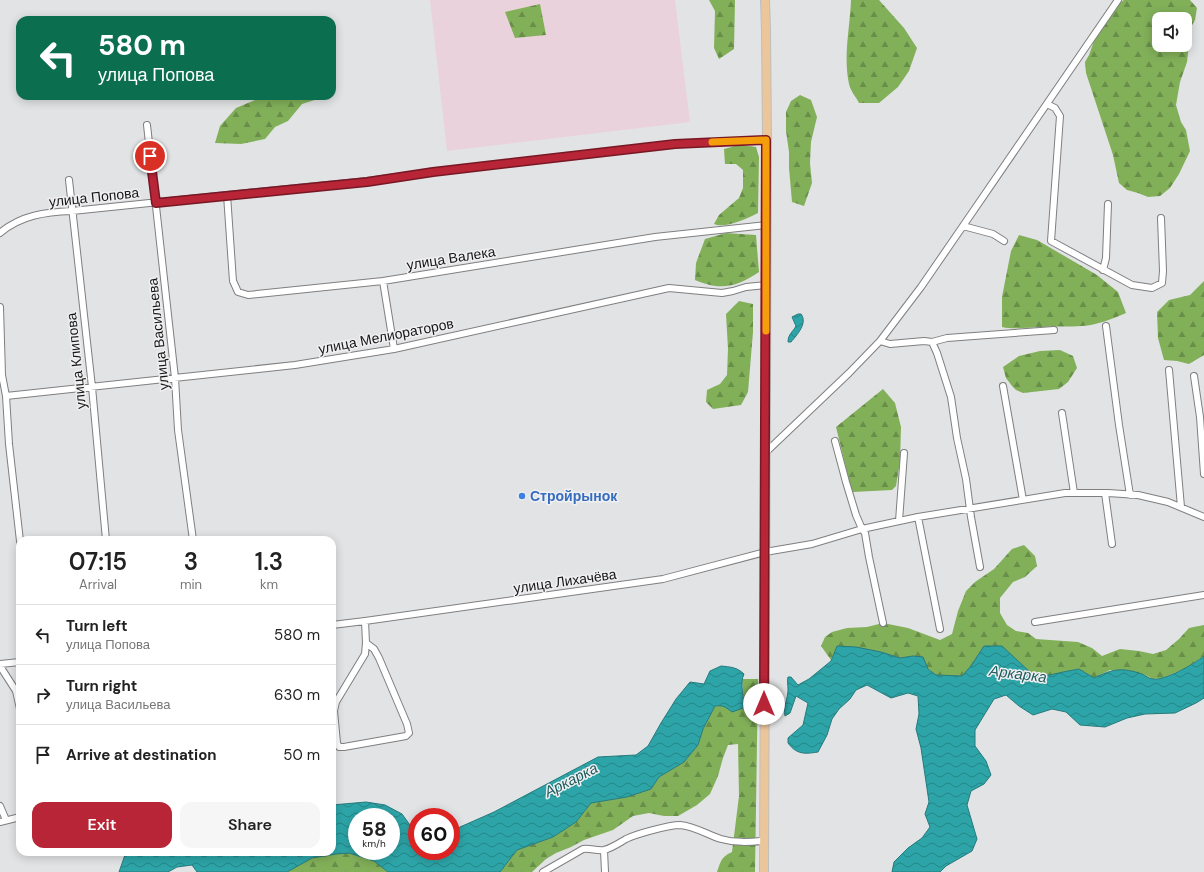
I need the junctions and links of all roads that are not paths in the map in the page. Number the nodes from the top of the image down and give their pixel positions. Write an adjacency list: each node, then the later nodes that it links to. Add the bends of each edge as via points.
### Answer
1 (765, 0): 5 (main road)
2 (1118, 0): 3 (street)
3 (1047, 104): 13 (street); 16 (street, via 1055,108 1060,116 1051,241)
4 (147, 125): 8 (street, улица Васильева)
5 (766, 140): 7 (street, улица Попова, via 675,144 367,182); 12 (main road)
6 (69, 180): 10 (street, улица Клипова)
7 (227, 195): 8 (street, улица Попова); 17 (street, улица Валека, via 233,281 238,292 248,295)
8 (156, 203): 10 (street, улица Попова); 27 (street, улица Васильева)
9 (1108, 204): 16 (street, via 1106,258)
10 (72, 211): 14 (street, улица Попова, via 35,215 13,224); 29 (street, улица Клипова)
11 (1161, 218): 16 (street, via 1162,283 1152,288 1132,286)
12 (766, 225): 17 (street, улица Валека, via 655,238); 18 (main road)
13 (963, 226): 15 (street, via 993,234); 22 (street)
14 (0, 233)
15 (1004, 241)
16 (1103, 270)
17 (383, 281): 24 (street)
18 (766, 285): 24 (street, улица Мелиораторов, via 746,286 722,293 669,288); 33 (main road)
19 (0, 307): 30 (street, via 2,375)
20 (1106, 326): 38 (street)
21 (1054, 330): 23 (street, via 947,338)
22 (880, 340): 23 (street, via 890,344); 33 (street)
23 (932, 342): 41 (street, via 951,397)
24 (394, 349): 27 (street, улица Мелиораторов)
25 (1169, 370): 40 (street)
26 (1194, 376): 35 (street)
27 (175, 378): 29 (street, улица Мелиораторов); 48 (street, улица Васильева, via 178,430)
28 (1003, 386): 39 (street)
29 (92, 387): 30 (street, улица Мелиораторов); 47 (street, улица Клипова)
30 (6, 396): 46 (street)
31 (1062, 412): 36 (street)
32 (835, 441): 45 (street)
33 (765, 453): 50 (main road)
34 (904, 453): 44 (street)
35 (1204, 474)
36 (1074, 493): 37 (street, улица Лихачёва); 39 (street, улица Лихачёва)
37 (1105, 493): 38 (street, улица Лихачёва); 49 (street)
38 (1130, 495): 40 (street, улица Лихачёва)
39 (1023, 500): 41 (street, улица Лихачёва)
40 (1181, 507): 43 (street, улица Лихачёва)
41 (969, 508): 42 (street, улица Лихачёва); 51 (street)
42 (918, 517): 44 (street, улица Лихачёва); 57 (street)
43 (1204, 517)
44 (899, 521): 45 (street, улица Лихачёва)
45 (862, 529): 50 (street, улица Лихачёва, via 812,544); 55 (street)
46 (19, 536)
47 (106, 536)
48 (192, 536)
49 (1112, 544)
50 (765, 552): 53 (street, улица Лихачёва, via 662,579); 67 (main road)
51 (980, 566)
52 (1204, 595): 54 (street)
53 (365, 621): 56 (street, улица Лихачёва); 58 (street)
54 (1035, 622)
55 (884, 623)
56 (336, 625)
57 (940, 629)
58 (366, 643): 62 (street, via 365,654); 63 (street, via 374,649 379,658 409,733 406,736 339,747)
59 (16, 663): 60 (street)
60 (0, 665): 61 (street)
61 (16, 691)
62 (336, 702)
63 (336, 732)
64 (0, 806): 66 (street)
65 (16, 818): 66 (street)
66 (3, 821)
67 (764, 841): 68 (street, via 734,842 680,825 664,827 627,839); 71 (main road)
68 (604, 850): 69 (street, via 582,849); 70 (street)
69 (543, 872)
70 (605, 872)
71 (764, 872)

